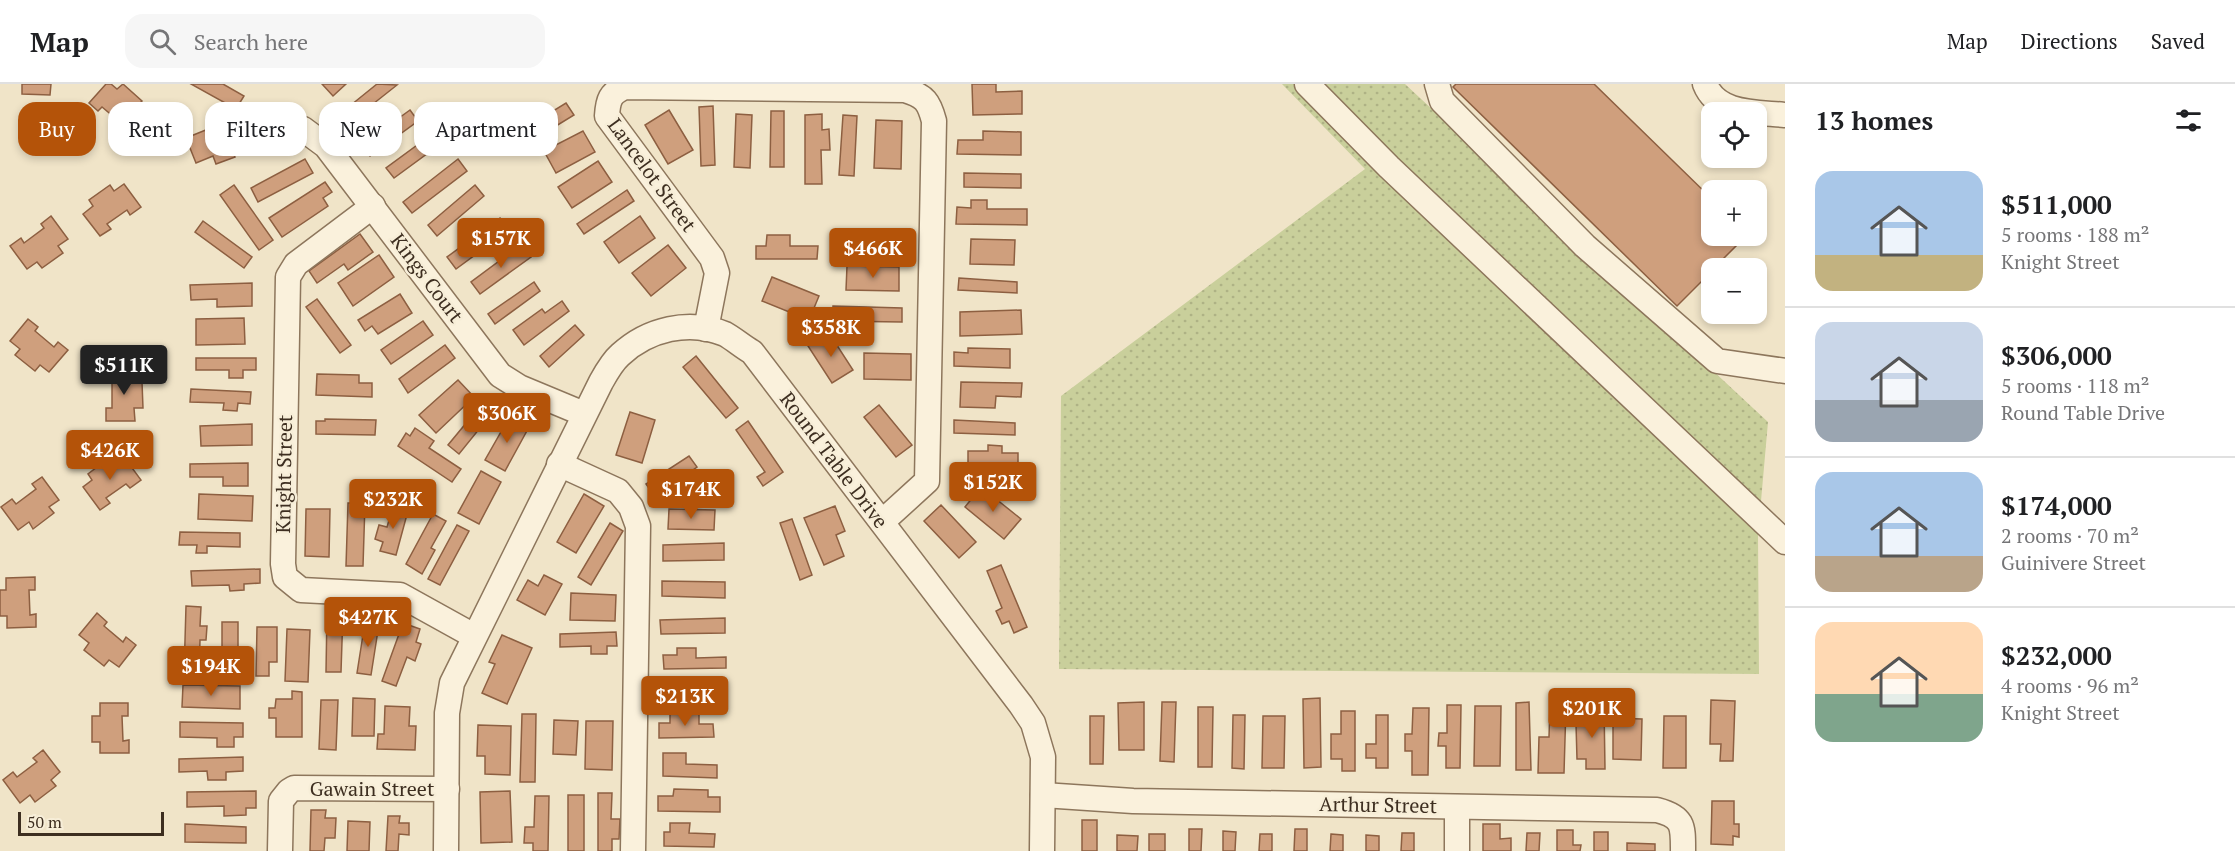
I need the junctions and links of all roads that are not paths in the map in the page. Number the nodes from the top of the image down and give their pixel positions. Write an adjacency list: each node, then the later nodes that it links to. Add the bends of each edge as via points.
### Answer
1 (1306, 84): 12 (street)
2 (1437, 84): 8 (street, via 1442,101 1585,246 1717,361)
3 (1705, 84): 4 (street, via 1708,92 1734,111)
4 (1785, 115)
5 (307, 132): 6 (street, Kings Court, via 326,146)
6 (373, 206): 9 (street, Kings Court, via 500,375); 13 (street, Knight Street, via 296,264 288,277 285,577 301,590 400,595)
7 (706, 328): 9 (street, Round Table Drive, via 681,327 643,337 618,356); 11 (street, Round Table Drive, via 726,335 752,352); 11 (street, Lancelot Street, via 717,273 712,258 607,116 608,100 615,92 625,87 905,90 918,94 930,105 934,121 927,481)
8 (1785, 371)
9 (584, 414): 10 (street, Round Table Drive)
10 (559, 464): 13 (street, Round Table Drive); 19 (street, via 618,491 631,507 638,526)
11 (882, 522): 15 (street, Round Table Drive, via 1033,723 1043,757)
12 (1785, 542)
13 (474, 636): 14 (street, Round Table Drive, via 452,683 447,713)
14 (447, 789): 17 (street, Gawain Street, via 294,788 280,801); 18 (street, Round Table Drive)
15 (1043, 795): 16 (street, Arthur Street, via 1132,801); 20 (street, Round Table Drive)
16 (1457, 807): 21 (street); 22 (street, Arthur Street, via 1657,810 1672,814 1683,827)
17 (279, 851)
18 (446, 851)
19 (633, 851)
20 (1042, 851)
21 (1457, 851)
22 (1683, 851)

